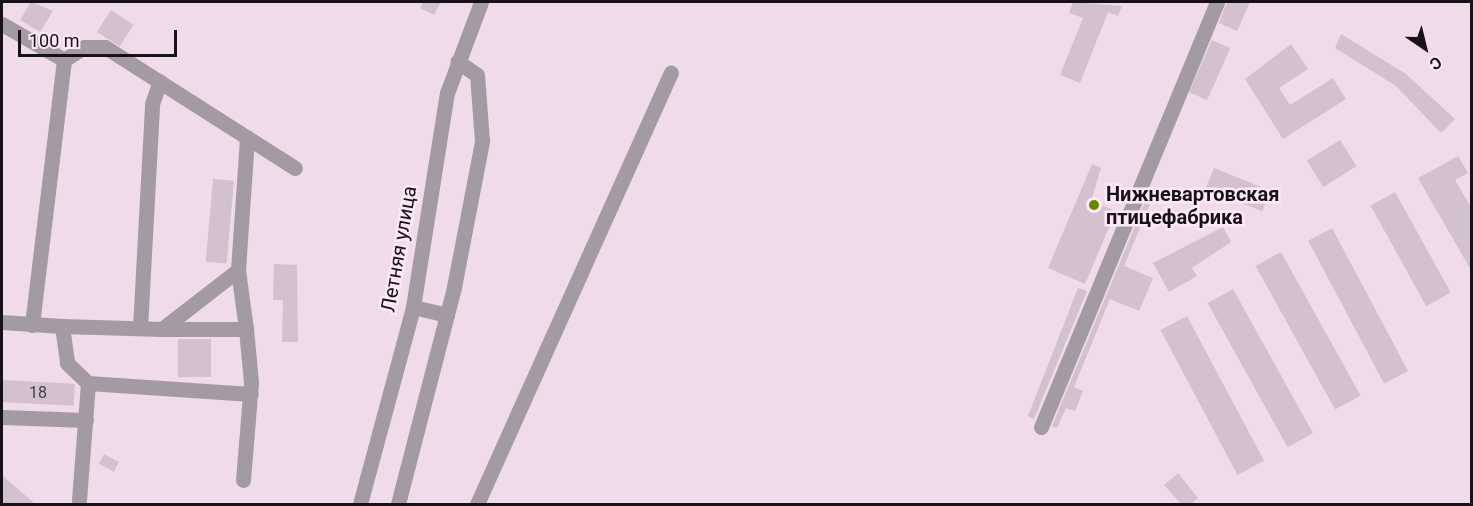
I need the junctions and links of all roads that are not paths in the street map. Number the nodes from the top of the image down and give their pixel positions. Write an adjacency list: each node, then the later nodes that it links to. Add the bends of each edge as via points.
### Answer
1 (481, 2): 5 (street, Летняя улица)
2 (1217, 2): 23 (street)
3 (2, 24): 4 (street)
4 (64, 60): 7 (street, via 84,47 105,47); 14 (street)
5 (458, 61): 11 (street, Летняя улица, via 436,151); 12 (street, via 477,75 482,141)
6 (671, 73): 28 (street)
7 (160, 81): 8 (street); 16 (street, via 153,104)
8 (247, 137): 9 (street); 10 (street)
9 (295, 168)
10 (238, 270): 17 (street); 18 (street)
11 (413, 307): 12 (street); 26 (street, Летняя улица)
12 (447, 315): 27 (street)
13 (2, 322): 14 (street)
14 (32, 325): 15 (street)
15 (62, 326): 16 (street); 19 (street, via 67,363)
16 (140, 328): 17 (street)
17 (162, 329): 18 (street)
18 (246, 329): 20 (street)
19 (88, 383): 20 (street); 22 (street)
20 (251, 394): 24 (street)
21 (2, 417): 22 (street)
22 (86, 420): 25 (street)
23 (1041, 427)
24 (243, 480)
25 (79, 503)
26 (360, 504)
27 (398, 504)
28 (477, 504)

